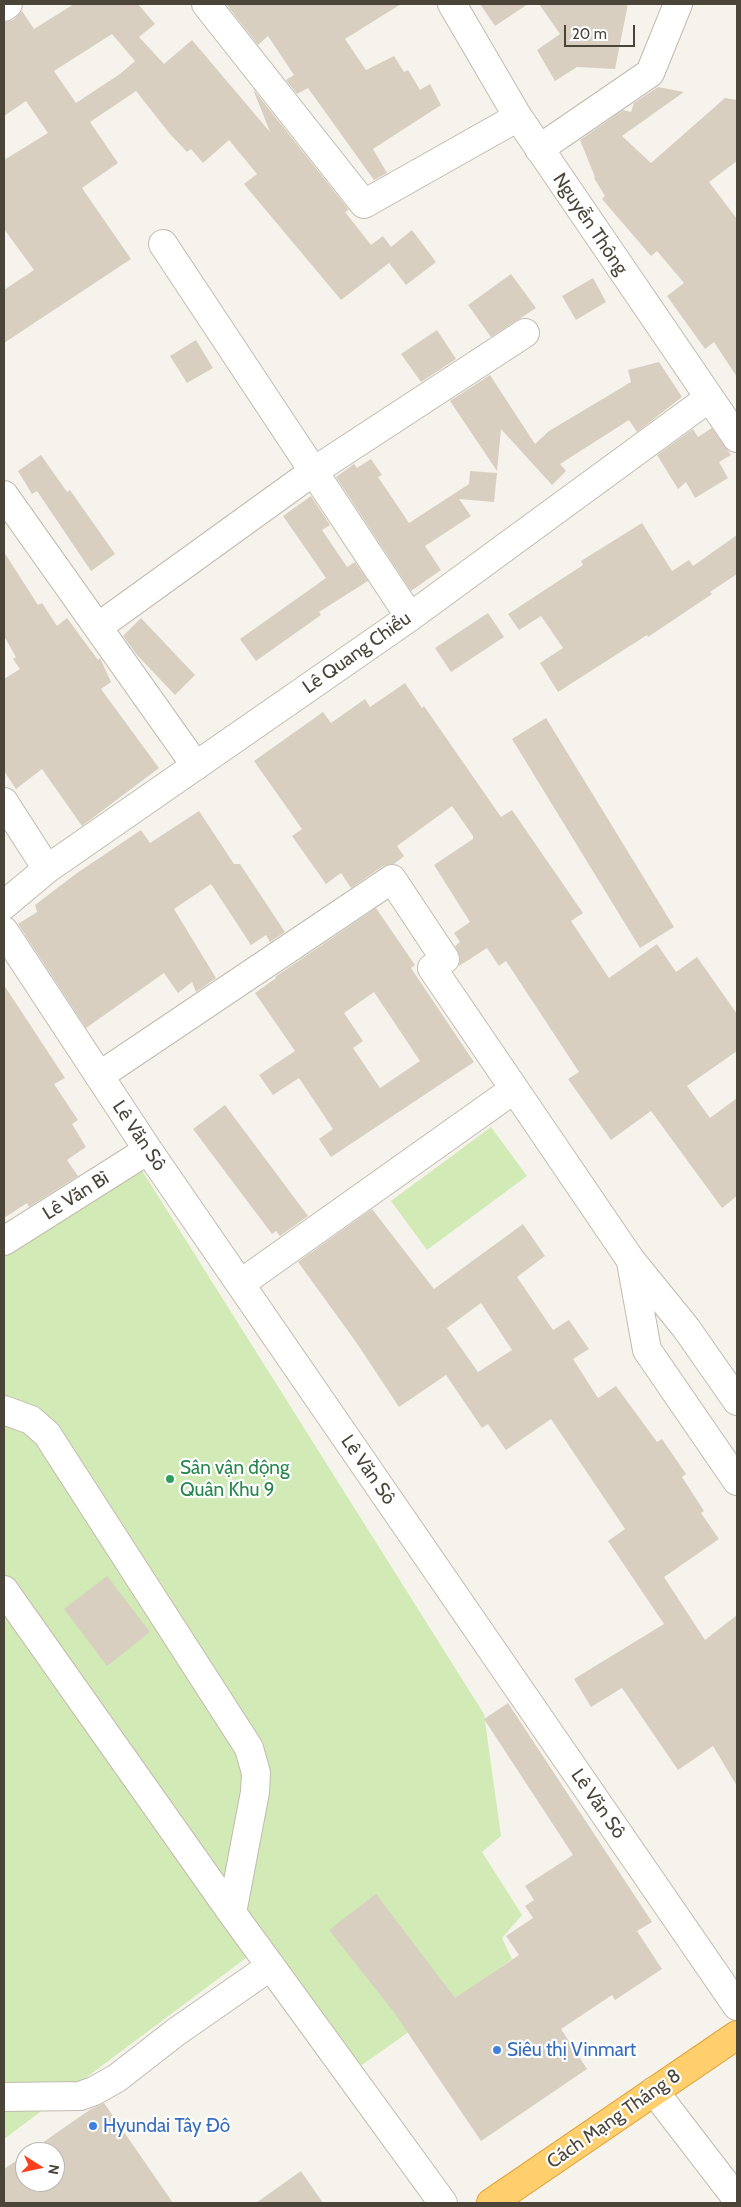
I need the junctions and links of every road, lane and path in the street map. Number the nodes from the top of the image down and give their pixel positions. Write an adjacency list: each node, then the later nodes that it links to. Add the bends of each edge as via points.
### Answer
1 (8, 4): 5 (street)
2 (206, 4): 6 (street, via 364,204)
3 (452, 4): 6 (street, Nguyễn Thông)
4 (678, 4): 7 (street, via 650,73)
5 (4, 7)
6 (518, 117): 7 (street, Nguyễn Thông)
7 (539, 149): 10 (street, Nguyễn Thông)
8 (163, 244): 11 (street)
9 (525, 333): 11 (street)
10 (727, 415): 13 (street, Lê Quang Chiểu)
11 (314, 471): 13 (street); 14 (street)
12 (4, 495): 14 (street)
13 (410, 616): 15 (street, Lê Quang Chiểu)
14 (98, 627): 15 (street)
15 (196, 766): 17 (street, Lê Quang Chiểu)
16 (4, 802): 17 (street)
17 (46, 869): 18 (street, Lê Quang Chiểu)
18 (4, 905)
19 (4, 931): 20 (street, Lê Văn Sô)
20 (99, 1076): 21 (street, via 392,879 445,959 432,968); 22 (street, Lê Văn Sô)
21 (513, 1090): 24 (street); 25 (street)
22 (148, 1150): 23 (street, Lê Văn Bì); 25 (street, Lê Văn Sô)
23 (4, 1241)
24 (630, 1259): 26 (street, via 686,1328); 28 (street, via 647,1350)
25 (240, 1284): 32 (street, Lê Văn Sô)
26 (737, 1401)
27 (4, 1410): 30 (street, via 30,1420 47,1434 249,1748 256,1773 255,1792)
28 (737, 1481)
29 (4, 1590): 30 (street)
30 (232, 1913): 31 (street)
31 (271, 1966): 35 (street, via 117,2078 94,2091 80,2096); 37 (street)
32 (737, 2006)
33 (737, 2035): 34 (highway, Cách Mạng Tháng 8)
34 (654, 2091): 36 (street); 38 (highway, Cách Mạng Tháng 8)
35 (4, 2097)
36 (737, 2199)
37 (443, 2203)
38 (491, 2203)

